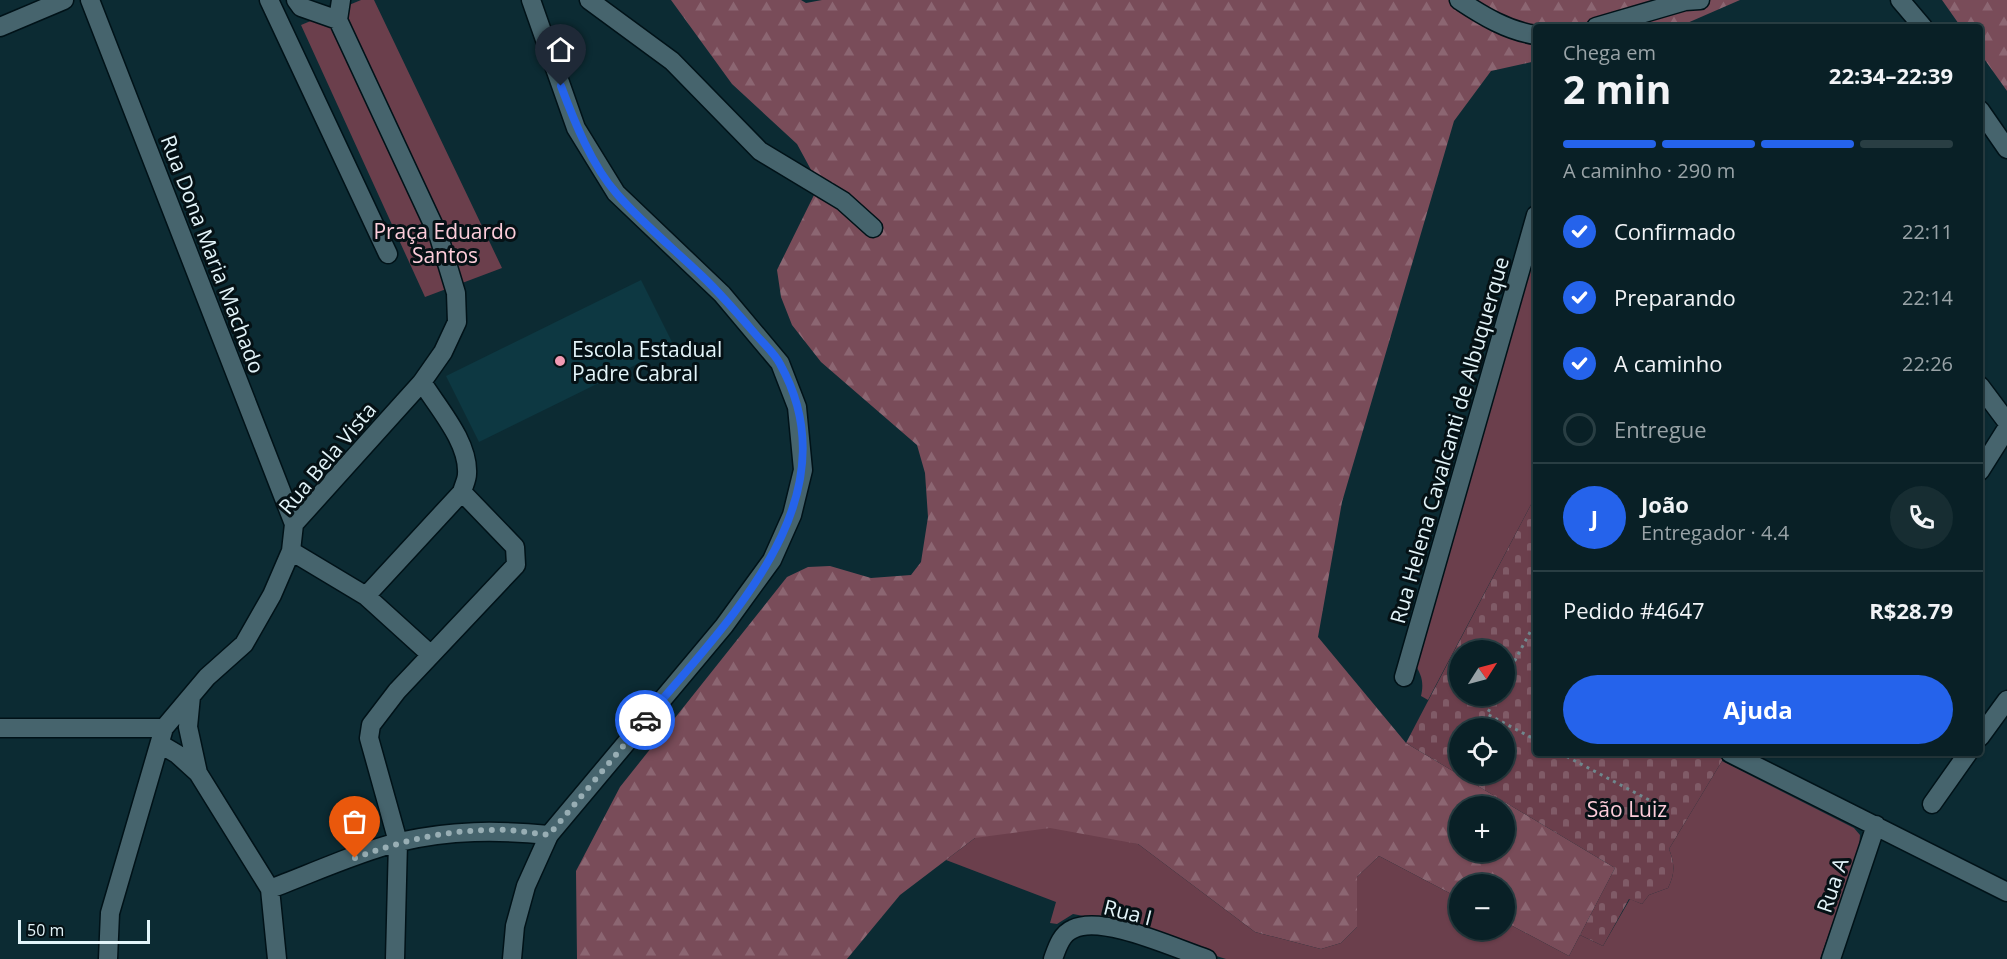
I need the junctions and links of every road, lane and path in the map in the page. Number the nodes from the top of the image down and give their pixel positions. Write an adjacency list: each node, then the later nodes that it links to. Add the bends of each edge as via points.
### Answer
1 (64, 0): 14 (street)
2 (90, 0): 28 (street, Rua Dona Maria Machado)
3 (269, 0): 20 (street)
4 (296, 0): 11 (street, via 301,8)
5 (341, 0): 11 (street)
6 (531, 0): 49 (street, via 576,128 616,193 722,294 780,363 797,407 803,470 792,515 772,560 724,626)
7 (589, 0): 18 (street, via 672,61 760,151 843,201)
8 (1459, 0): 15 (street, via 1486,18)
9 (1700, 0): 12 (street)
10 (1900, 0): 13 (street)
11 (338, 20): 21 (street, Rua Bela Vista, via 439,237 456,293 457,322 443,352)
12 (1606, 24)
13 (1920, 24)
14 (0, 27)
15 (1533, 35)
16 (1983, 114): 17 (street)
17 (2007, 149)
18 (873, 228)
19 (1533, 233): 34 (street, Rua Helena Cavalcanti de Albuquerque)
20 (388, 254)
21 (422, 382): 27 (street, via 458,439 466,460); 28 (street, Rua Bela Vista)
22 (1983, 390): 24 (street)
23 (1983, 403): 24 (street)
24 (2007, 423)
25 (2007, 428): 26 (street)
26 (1983, 466)
27 (462, 492): 30 (street); 32 (street, via 516,547 516,565)
28 (294, 524): 29 (street, Rua Bela Vista)
29 (291, 551): 30 (street); 35 (street, Rua Bela Vista, via 244,644)
30 (366, 596): 32 (street)
31 (1533, 627): 33 (path)
32 (430, 654): 50 (street, via 371,725 369,738)
33 (1515, 660)
34 (1404, 677)
35 (190, 696): 40 (street, Rua Bela Vista); 45 (street, via 188,727)
36 (2007, 700): 39 (street)
37 (1491, 706): 41 (path, via 1487,714)
38 (0, 728): 40 (street)
39 (1983, 733)
40 (162, 736): 45 (street); 53 (street, Rua Bela Vista, via 110,913)
41 (1533, 738)
42 (1566, 756): 47 (path)
43 (1736, 756): 48 (street)
44 (1966, 756): 46 (street)
45 (198, 773): 51 (street)
46 (1932, 804)
47 (1668, 810)
48 (1876, 825): 52 (street); 59 (street, Rua A)
49 (549, 835): 50 (street, via 496,830); 56 (street, via 526,886 515,926)
50 (398, 842): 51 (street); 55 (street)
51 (270, 889): 54 (street)
52 (2007, 892)
53 (108, 959)
54 (277, 959)
55 (395, 959)
56 (512, 959)
57 (1053, 959): 58 (street, Rua I, via 1062,938 1083,925 1111,927)
58 (1207, 959)
59 (1831, 959)

